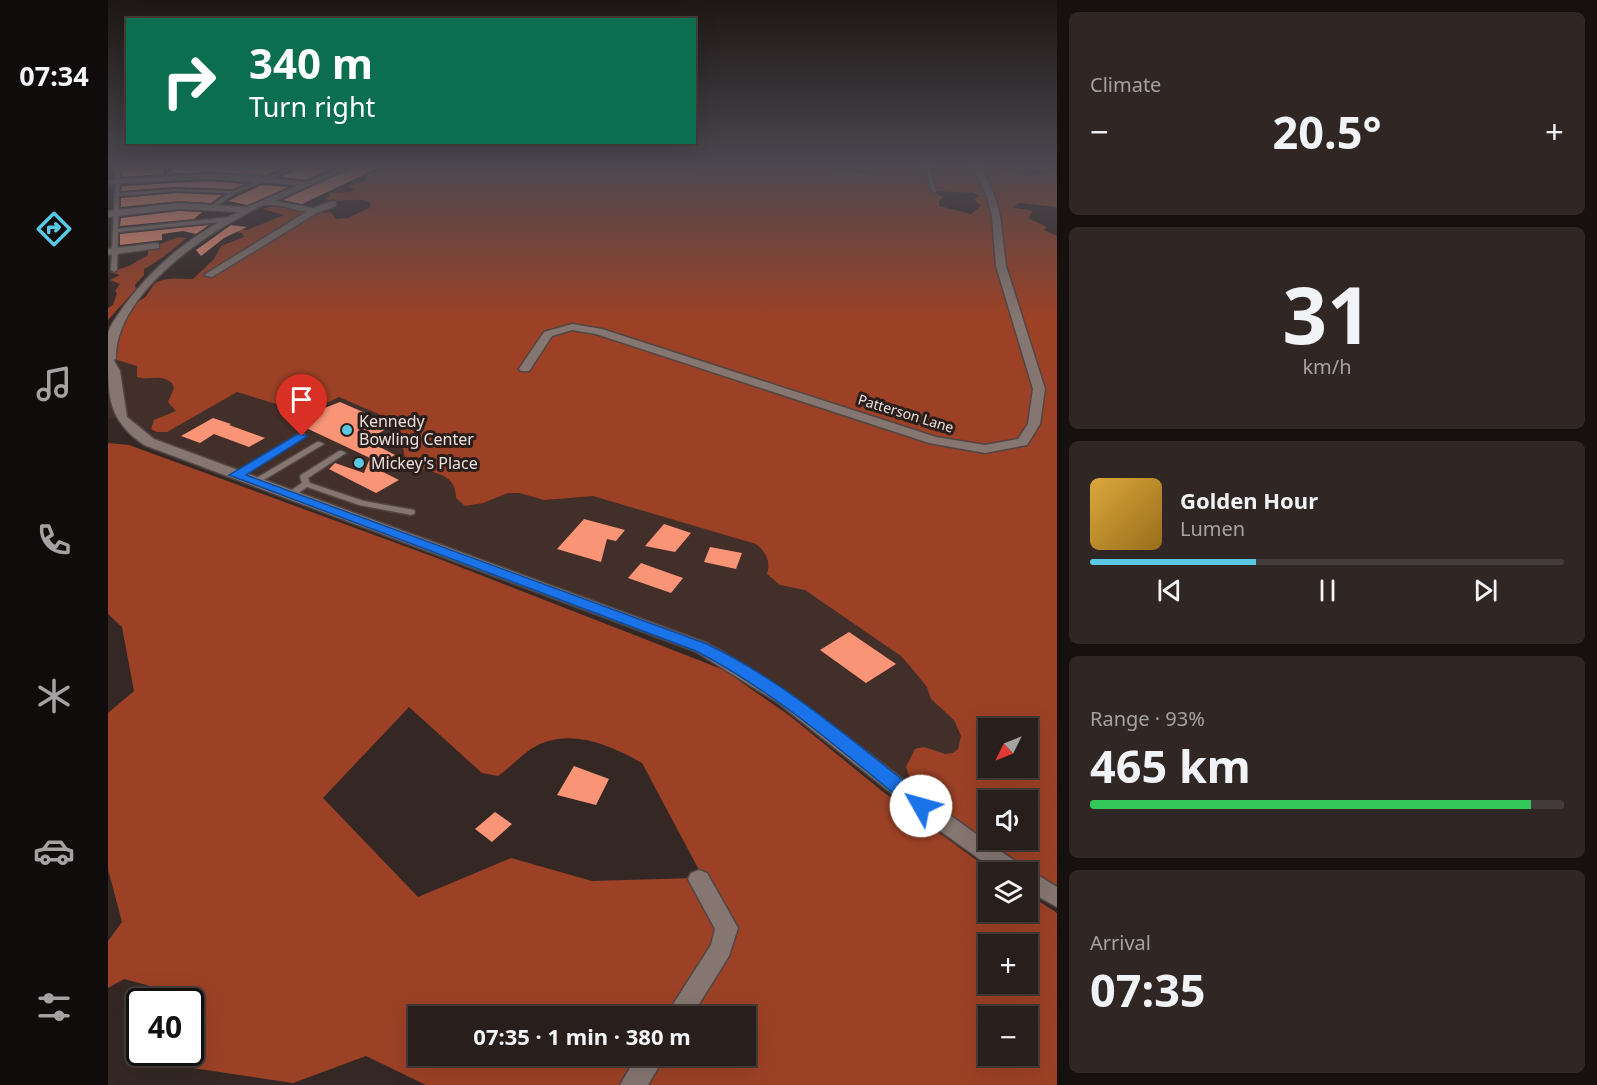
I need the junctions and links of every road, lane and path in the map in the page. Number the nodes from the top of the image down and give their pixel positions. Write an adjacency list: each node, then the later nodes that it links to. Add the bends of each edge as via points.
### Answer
1 (113, 218): 6 (lane)
2 (234, 218): 5 (street)
3 (304, 218): 10 (street)
4 (996, 218): 12 (street, Patterson Lane, via 1001,266 1039,389 1034,424 1022,442 985,449 934,440 598,331 572,327 548,334)
5 (231, 219): 6 (lane); 11 (street, via 187,244 150,278 114,332)
6 (115, 231): 8 (lane)
7 (156, 246): 8 (street)
8 (111, 251): 9 (lane)
9 (114, 270)
10 (208, 275)
11 (109, 359): 16 (street, via 121,418 133,431 171,452)
12 (525, 369)
13 (302, 436): 16 (lane)
14 (320, 444): 17 (lane)
15 (342, 453): 18 (lane, via 304,477)
16 (236, 475): 17 (street)
17 (254, 482): 18 (street)
18 (298, 490): 19 (lane); 20 (street, via 624,617 743,669 789,699 937,818)
19 (411, 512)
20 (1000, 862)
21 (699, 879): 24 (street, via 726,928 721,949)
22 (1038, 886): 23 (street)
23 (1057, 898)
24 (684, 1006)
25 (645, 1066): 26 (street)
26 (633, 1085)

